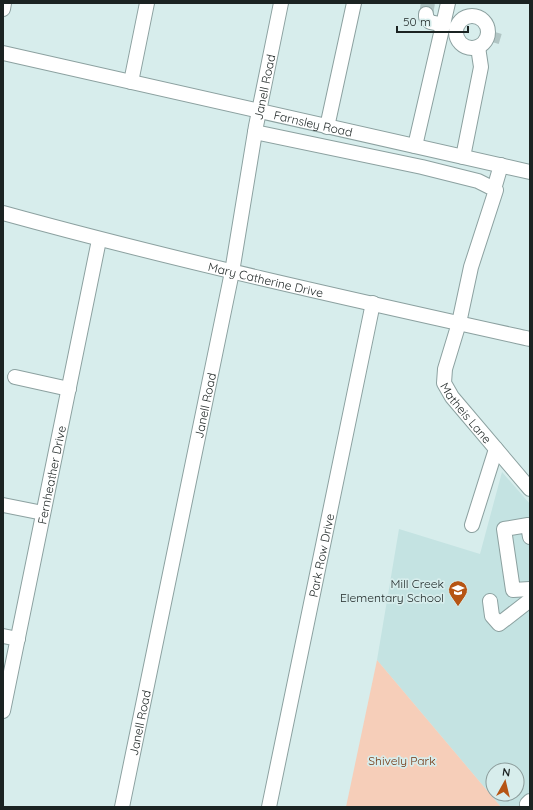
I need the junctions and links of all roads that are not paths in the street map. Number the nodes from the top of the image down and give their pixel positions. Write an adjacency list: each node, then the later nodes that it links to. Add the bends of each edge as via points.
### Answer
1 (4, 3): 6 (street)
2 (147, 3): 12 (street)
3 (282, 3): 13 (street, Janell Road)
4 (354, 3): 14 (street)
5 (448, 3): 9 (street)
6 (3, 9)
7 (468, 10): 10 (street, via 478,17); 10 (street, via 456,27 456,37 467,48)
8 (426, 14): 9 (street, via 430,22)
9 (444, 25): 16 (street)
10 (487, 38): 17 (street)
11 (3, 53): 12 (street, Farnsley Road)
12 (131, 82): 13 (street, Farnsley Road)
13 (259, 111): 14 (street, Farnsley Road); 15 (street, Janell Road)
14 (327, 127): 16 (street, Farnsley Road)
15 (255, 132): 19 (street); 24 (street, Janell Road)
16 (418, 147): 17 (street, Farnsley Road); 19 (street)
17 (462, 157): 18 (street, Farnsley Road)
18 (501, 165): 20 (street, Farnsley Road); 21 (street)
19 (417, 166): 21 (street, via 478,181)
20 (530, 172)
21 (494, 189): 26 (street, via 496,190 471,267)
22 (3, 213): 23 (street, Mary Catherine Drive)
23 (99, 240): 24 (street, Mary Catherine Drive); 29 (street, Fernheather Drive)
24 (232, 272): 25 (street, Mary Catherine Drive); 43 (street, Janell Road)
25 (373, 303): 26 (street, Mary Catherine Drive); 44 (street, Park Row Drive)
26 (459, 323): 27 (street, Mary Catherine Drive); 30 (street, Matheis Lane, via 445,369 444,383 452,397)
27 (530, 339)
28 (15, 377): 29 (street)
29 (69, 389): 33 (street, Fernheather Drive)
30 (496, 449): 31 (street, Matheis Lane); 34 (street)
31 (530, 488)
32 (3, 505): 33 (street)
33 (44, 513): 40 (street, Fernheather Drive)
34 (472, 525)
35 (530, 537): 36 (street, via 528,525 504,529 513,590)
36 (530, 588)
37 (530, 600): 38 (street, via 499,624 492,616)
38 (490, 601)
39 (3, 636): 40 (street)
40 (18, 639): 41 (street, Fernheather Drive)
41 (3, 711)
42 (530, 801): 45 (street, via 526,804)
43 (122, 807)
44 (269, 807)
45 (529, 807)

